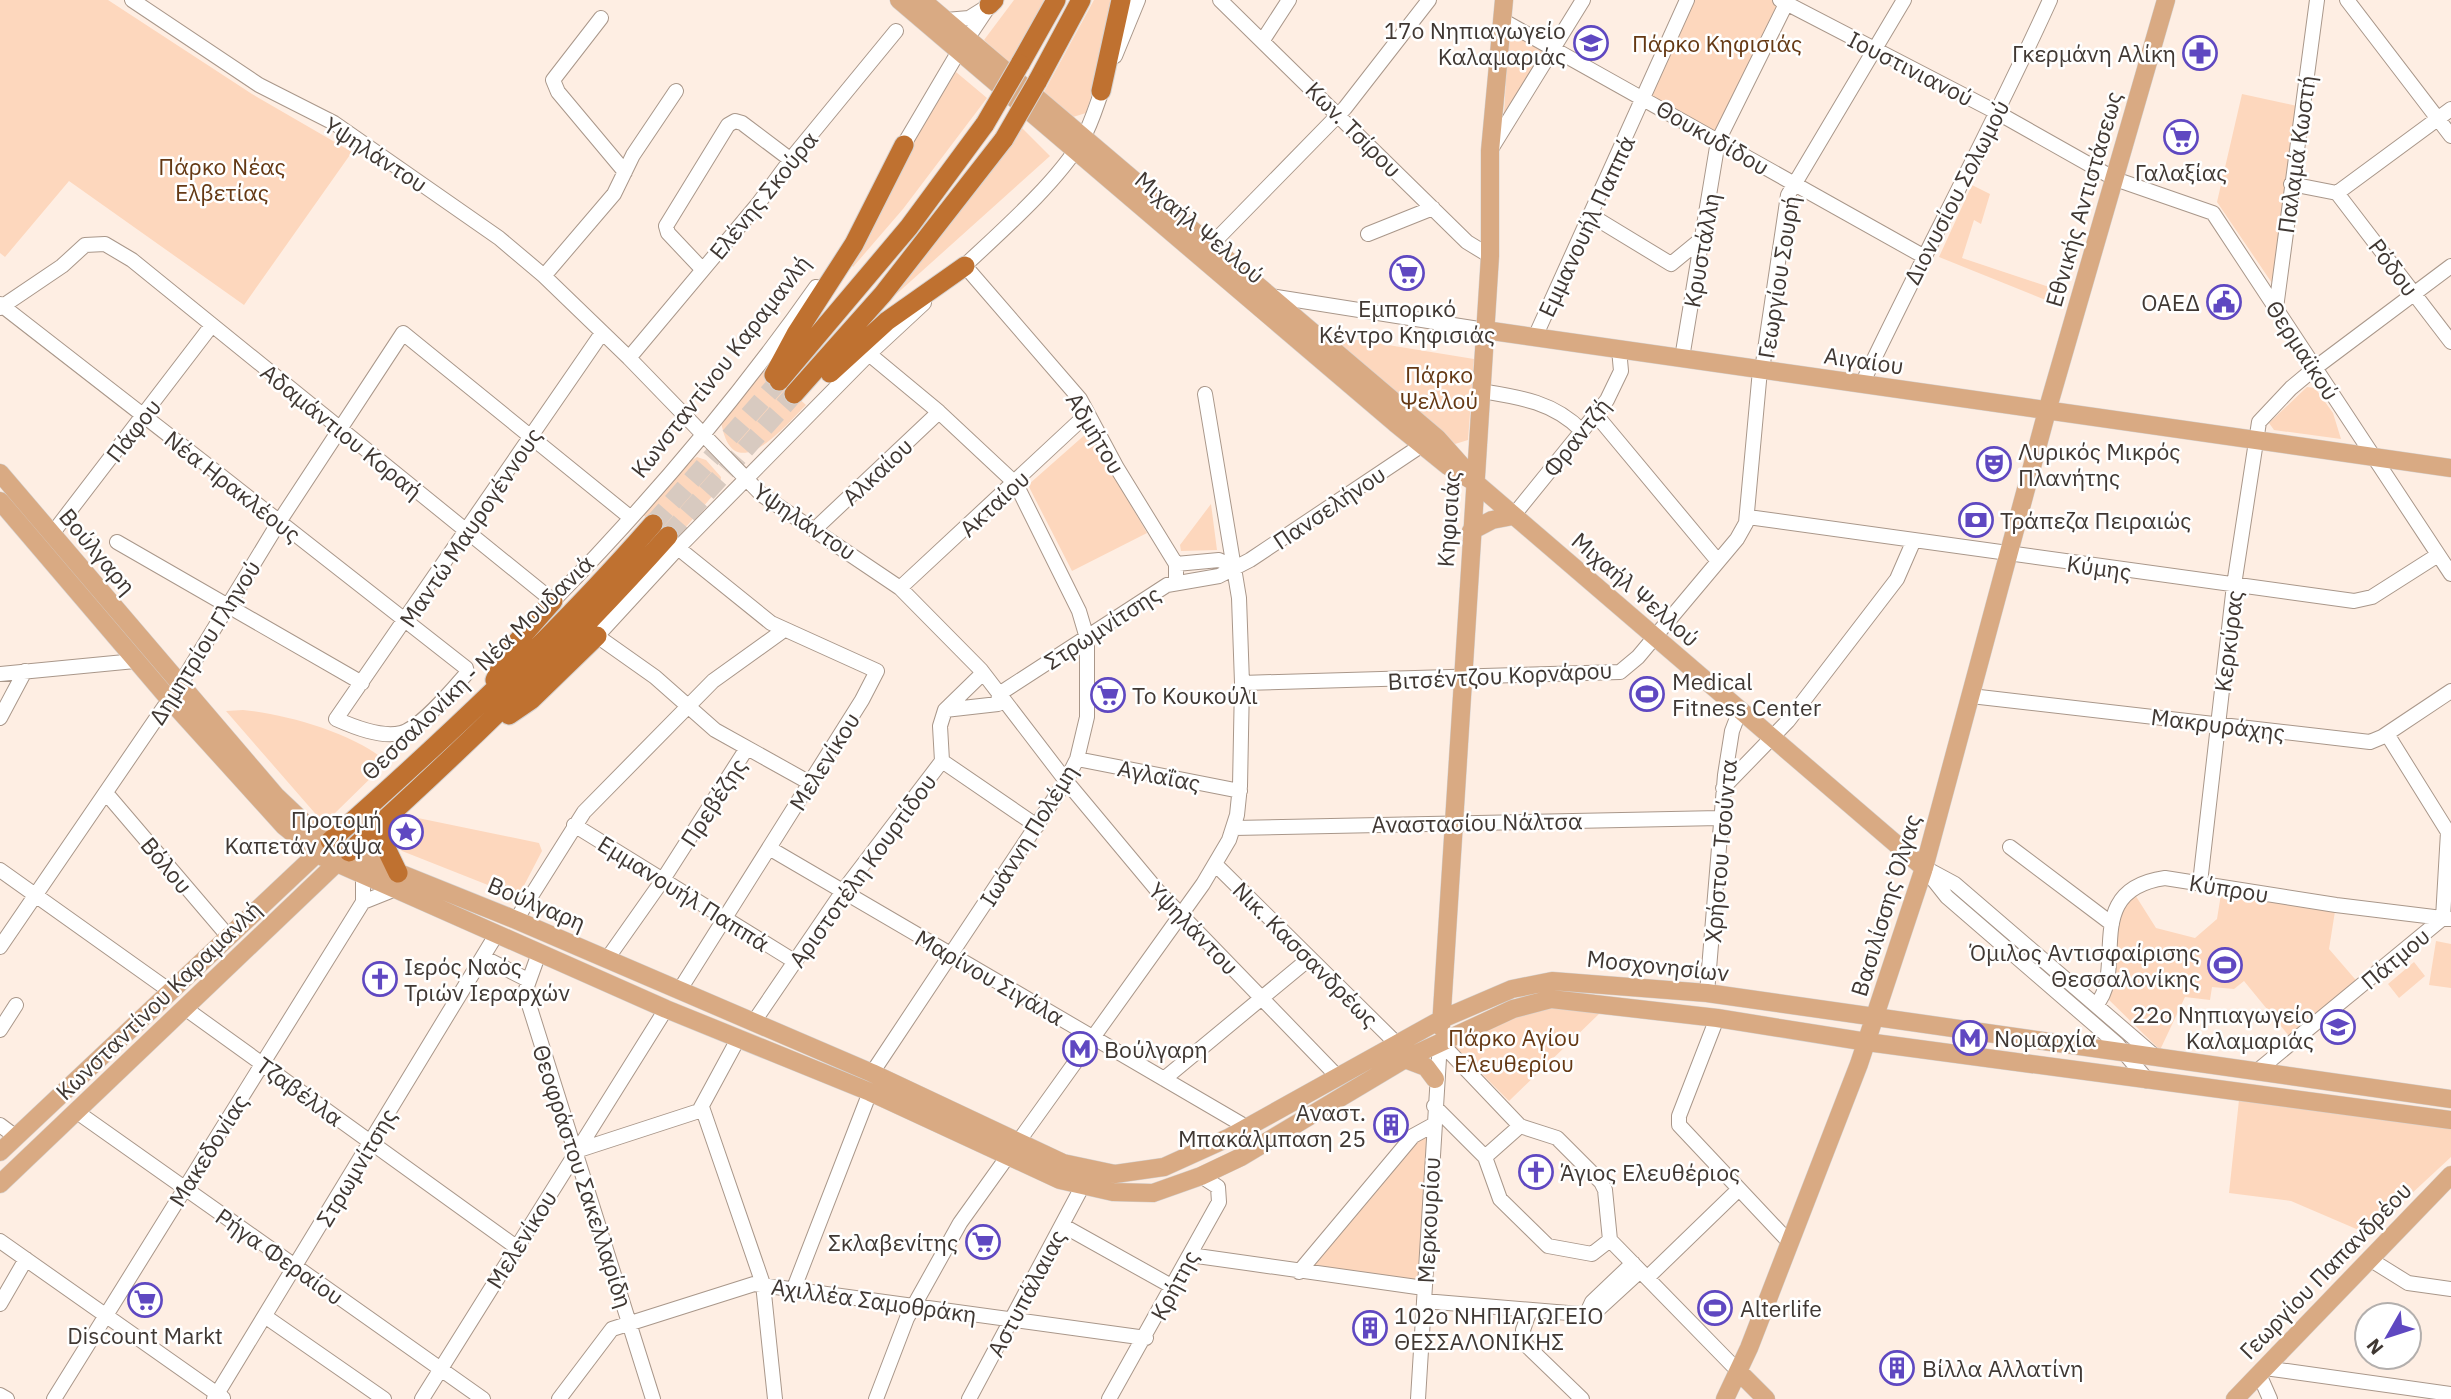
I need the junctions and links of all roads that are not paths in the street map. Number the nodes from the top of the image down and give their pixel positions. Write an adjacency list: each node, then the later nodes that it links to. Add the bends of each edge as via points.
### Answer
1 (132, 0): 57 (street, Υψηλάντου, via 258,85 334,123 480,224)
2 (899, 0): 26 (main road, Μιχαήλ Ψελλού)
3 (922, 0): 22 (main road, Μιχαήλ Ψελλού)
4 (1056, 0): 39 (highway, bridge, via 985,124 909,227 777,378 796,334 855,244)
5 (1081, 0): 54 (highway, bridge, via 1004,139 798,398 887,321)
6 (1121, 0): 30 (highway)
7 (1138, 0): 30 (street)
8 (1220, 0): 25 (street, Κων. Τσίρου)
9 (1289, 0): 25 (street)
10 (1429, 0): 34 (street)
11 (1504, 0): 23 (main road, Κηφισιάς)
12 (1583, 0): 27 (street)
13 (1687, 0): 31 (street, Εμμανουήλ Παππά)
14 (1904, 0): 28 (street, Γεωργίου Σουρή)
15 (2050, 0): 33 (street, Διονυσίου Σολωμού)
16 (2166, 0): 43 (main road, Εθνικής Αντιστάσεως)
17 (2318, 0): 45 (street, Παλαμά Κωστή)
18 (2347, 0): 35 (street)
19 (1784, 1): 28 (street, Ιουστινιανού); 37 (street, Κρυστάλλη)
20 (992, 2): 22 (street, via 968,18); 26 (street, Κωνσταντίνου Καραμανλή)
21 (601, 18): 42 (street, via 553,80)
22 (946, 20): 26 (main road, Μιχαήλ Ψελλού)
23 (1502, 20): 27 (street, Θουκυδίδου); 40 (main road, Κηφισιάς)
24 (896, 31): 41 (street, Ελένης Σκούρα)
25 (1263, 40): 34 (street, Κων. Τσίρου)
26 (962, 44): 38 (main road, Μιχαήλ Ψελλού); 39 (street, Κωνσταντίνου Καραμανλή)
27 (1553, 50): 31 (street, Θουκυδίδου); 40 (street)
28 (1874, 50): 33 (street, Ιουστινιανού); 44 (street, Γεωργίου Σουρή)
29 (676, 91): 42 (street)
30 (1101, 91): 38 (street)
31 (1644, 98): 37 (street, Θουκυδίδου); 48 (street, Εμμανουήλ Παππά)
32 (2451, 108): 35 (street)
33 (1998, 113): 43 (street, Ιουστινιανού); 53 (street, Διονυσίου Σολωμού)
34 (1339, 115): 47 (street, Κων. Τσίρου); 51 (street)
35 (2438, 119): 36 (street); 46 (street)
36 (2451, 136)
37 (1718, 141): 44 (street, Θουκυδίδου); 50 (street, Κρυστάλλη)
38 (1079, 144): 51 (main road, Μιχαήλ Ψελλού); 54 (street, via 1060,171); 86 (main road, Μιχαήλ Ψελλού)
39 (904, 145): 83 (street, Κωνσταντίνου Καραμανλή, via 815,288)
40 (1490, 151): 52 (main road, Κηφισιάς)
41 (791, 160): 56 (street, Ελένης Σκούρα); 56 (street, via 742,123 728,125 666,226)
42 (625, 172): 57 (street, via 614,194)
43 (2115, 179): 61 (street, Θερμαϊκού, via 2213,213); 76 (main road, Εθνικής Αντιστάσεως)
44 (1793, 184): 53 (street, Θουκυδίδου); 72 (street, Γεωργίου Σουρή)
45 (2291, 184): 46 (street); 61 (street, Παλαμά Κωστή)
46 (2337, 193): 58 (street, Ρόδου)
47 (1433, 208): 49 (street); 52 (street, Κων. Τσίρου, via 1467,242)
48 (1592, 216): 50 (street, via 1671,264); 65 (street, Εμμανουήλ Παππά)
49 (1368, 234)
50 (1704, 237): 70 (street, Κρυστάλλη)
51 (1210, 246): 59 (main road, Μιχαήλ Ψελλού)
52 (1490, 256): 63 (main road, Κηφισιάς)
53 (1923, 256): 73 (street, Διονυσίου Σολωμού)
54 (965, 266): 68 (street); 78 (street, Αδμήτου, via 1080,399)
55 (2451, 266): 58 (street, Κερκύρας)
56 (702, 269): 69 (street, Ελένης Σκούρα)
57 (544, 276): 64 (street, Υψηλάντου)
58 (2415, 293): 66 (street, Ρόδου); 71 (street, Κερκύρας)
59 (1270, 296): 63 (street, Αιγαίου); 92 (main road, Μιχαήλ Ψελλού, via 1437,438)
60 (1, 306): 62 (street, Αδαμάντιου Κοραή, via 92,242 110,246 132,260); 80 (street, Νέα Ηρακλέους)
61 (2276, 308): 71 (street, Θερμαϊκού)
62 (212, 326): 80 (street, Πάφου); 81 (street, Αδαμάντιου Κοραή)
63 (1485, 330): 65 (main road, Αιγαίου); 74 (main road, Κηφισιάς)
64 (603, 333): 69 (street, Υψηλάντου); 84 (street, Μαντώ Μαυρογέννους)
65 (1535, 337): 67 (main road, Αιγαίου)
66 (2451, 342)
67 (1619, 349): 70 (main road, Αιγαίου); 79 (street, Φραντζή, via 1620,371)
68 (870, 354): 77 (street, Ιωάννη Πολέμη); 90 (street)
69 (629, 358): 83 (street, Υψηλάντου)
70 (1682, 358): 72 (main road, Αιγαίου)
71 (2315, 368): 85 (street, Κερκύρας, via 2262,418); 87 (street, Θερμαϊκού)
72 (1761, 370): 73 (main road, Αιγαίου); 95 (street, Βιτσέντζου Κορνάρου)
73 (1862, 384): 76 (main road, Αιγαίου)
74 (1481, 391): 82 (street, via 1551,407); 92 (main road, Κηφισιάς)
75 (1205, 394): 109 (street)
76 (2047, 411): 85 (main road, Αιγαίου); 105 (main road, Βασιλίσσης Όλγας)
77 (939, 412): 91 (street, Ιωάννη Πολέμη); 98 (street, Αλκαίου)
78 (1086, 415): 91 (street, Ακταίου); 108 (street, Αδμήτου)
79 (1597, 416): 82 (street, Φραντζή); 107 (street)
80 (144, 417): 97 (street, Νέα Ηρακλέους); 101 (street, Πάφου)
81 (339, 428): 84 (street, Δημητρίου Γληνού, via 403,333); 97 (street, Δημητρίου Γληνού); 100 (street, Αδαμάντιου Κοραή)
82 (1582, 431): 94 (street, Φραντζή)
83 (702, 433): 90 (street, Υψηλάντου); 96 (street, Κωνσταντίνου Καραμανλή)
84 (531, 437): 96 (street); 100 (street, Μαντώ Μαυρογέννους)
85 (2255, 441): 87 (main road, Αιγαίου); 112 (street, Κερκύρας)
86 (1422, 445): 92 (main road, Μιχαήλ Ψελλού); 109 (street, Πανσελήνου)
87 (2374, 458): 88 (main road, Αιγαίου); 106 (street, Θερμαϊκού)
88 (2451, 468)
89 (0, 473): 101 (main road, Βούλγαρη)
90 (746, 480): 98 (street, Υψηλάντου); 102 (street)
91 (1016, 484): 113 (street, Ακταίου); 120 (street, Ιωάννη Πολέμη, via 1074,600)
92 (1476, 484): 94 (main road, Μιχαήλ Ψελλού); 99 (main road, Κηφισιάς)
93 (0, 501): 121 (main road, Βούλγαρη)
94 (1513, 516): 99 (main road); 119 (main road, Μιχαήλ Ψελλού)
95 (1748, 517): 103 (street, Κύμης); 107 (street, Βιτσέντζου Κορνάρου, via 1737,539)
96 (631, 518): 114 (street, Κωνσταντίνου Καραμανλή)
97 (279, 522): 115 (street, Δημητρίου Γληνού); 116 (street, Νέα Ηρακλέους)
98 (814, 530): 113 (street, Υψηλάντου)
99 (1471, 531): 125 (main road, Κηφισιάς)
100 (466, 532): 114 (street, Αδαμάντιου Κοραή); 116 (street, Μαντώ Μαυρογέννους)
101 (52, 534): 130 (main road, Βούλγαρη)
102 (666, 536): 117 (street); 118 (street); 128 (highway, Θεσσαλονίκη - Νέα Μουδανιά, via 592,591); 139 (highway, Θεσσαλονίκη - Νέα Μουδανιά, via 593,619)
103 (1914, 540): 105 (street, Κύμης); 141 (street, via 1897,579)
104 (117, 542): 115 (street)
105 (2008, 555): 112 (street, Κύμης); 132 (main road, Βασιλίσσης Όλγας)
106 (2438, 555): 110 (street, Θερμαϊκού); 112 (street, Κύμης, via 2360,601)
107 (1717, 560): 119 (street, Βιτσέντζου Κορνάρου)
108 (1176, 564): 109 (street, Στρωμνίτσης, via 1213,559); 111 (street)
109 (1234, 567): 111 (street, Στρωμνίτσης, via 1219,576); 127 (street)
110 (2451, 574)
111 (1176, 581): 120 (street, Στρωμνίτσης)
112 (2234, 585): 138 (street, Κερκύρας)
113 (900, 588): 123 (street, Υψηλάντου)
114 (552, 601): 128 (highway, via 508,652)
115 (228, 606): 126 (street); 130 (street, Δημητρίου Γληνού)
116 (406, 621): 126 (street, Μαντώ Μαυρογέννους); 137 (street, Νέα Ηρακλέους, via 467,673 405,732 369,730)
117 (784, 630): 133 (street, via 713,681); 146 (street, Μελενίκου, via 877,671)
118 (597, 636): 133 (street); 139 (highway, via 524,706)
119 (1655, 636): 125 (street, Βιτσέντζου Κορνάρου, via 1631,663 1613,674); 135 (main road, Μιχαήλ Ψελλού)
120 (1087, 638): 131 (street, Στρωμνίτσης); 143 (street, Ιωάννη Πολέμη, via 1087,718)
121 (135, 661): 122 (street); 130 (main road, Βούλγαρη)
122 (25, 671): 124 (street); 136 (street)
123 (983, 673): 131 (street, Υψηλάντου); 134 (street)
124 (0, 674)
125 (1462, 678): 127 (street, Βιτσέντζου Κορνάρου); 152 (main road, Κηφισιάς)
126 (362, 683): 137 (street, Μαντώ Μαυρογέννους)
127 (1242, 683): 148 (street)
128 (490, 691): 156 (highway, Θεσσαλονίκη - Νέα Μουδανιά)
129 (2451, 691): 140 (street, Μακρυράχης)
130 (174, 693): 149 (street, Δημητρίου Γληνού); 156 (main road, Βούλγαρη)
131 (999, 694): 134 (street, via 998,704); 145 (street, Υψηλάντου)
132 (1970, 696): 138 (street, Μακρυράχης); 161 (main road, Βασιλίσσης Όλγας)
133 (689, 707): 142 (street, via 715,730); 153 (street)
134 (945, 710): 144 (street, Αριστοτέλη Κουρτίδου, via 940,726)
135 (1740, 710): 141 (main road, Μιχαήλ Ψελλού); 147 (street, Χρήστου Τσούντα)
136 (0, 718)
137 (336, 719)
138 (2218, 724): 140 (street, Μακρυράχης, via 2363,742); 166 (street, Κερκύρας)
139 (486, 726): 150 (highway, Θεσσαλονίκη - Νέα Μουδανιά)
140 (2387, 734): 172 (street, Πάτμου, via 2448,832)
141 (1773, 738): 147 (street); 161 (main road, Μιχαήλ Ψελλού)
142 (747, 748): 146 (street); 164 (street, Πρεβέζης)
143 (1077, 759): 145 (street, Ιωάννη Πολέμη); 148 (street, Αγλαΐας)
144 (942, 761): 154 (street); 167 (street, Αριστοτέλη Κουρτίδου)
145 (1066, 781): 154 (street, Ιωάννη Πολέμη); 170 (street, Υψηλάντου)
146 (810, 783): 158 (street, Μελενίκου)
147 (1723, 788): 151 (street, Χρήστου Τσούντα)
148 (1240, 791): 155 (street)
149 (106, 793): 168 (street, Δημητρίου Γληνού); 176 (street, Βόλου)
150 (388, 817): 159 (highway, Θεσσαλονίκη - Νέα Μουδανιά); 165 (highway, via 384,844)
151 (1720, 818): 152 (street, Αναστασίου Νάλτσα); 187 (street, Χρήστου Τσούντα)
152 (1454, 821): 155 (street, Αναστασίου Νάλτσα); 194 (main road, Κηφισιάς)
153 (574, 825): 164 (street, Εμμανουήλ Παππά); 173 (street)
154 (1037, 826): 179 (street, Ιωάννη Πολέμη)
155 (1234, 828): 160 (street)
156 (323, 847): 159 (main road, Βούλγαρη); 176 (main road, Κωνσταντίνου Καραμανλή)
157 (2010, 847): 174 (street)
158 (769, 848): 167 (street, Μαρίνου Σιγάλα); 171 (street, Μελενίκου)
159 (342, 858): 163 (main road, Βούλγαρη); 165 (main road, Βούλγαρη); 191 (main road, Κωνσταντίνου Καραμανλή)
160 (1216, 865): 170 (street); 181 (street, Νικ. Κασσανδρέως)
161 (1924, 868): 189 (street, via 1955,884); 195 (main road, Βασιλίσσης Όλγας); 203 (street, via 1947,897)
162 (0, 870): 168 (street)
163 (363, 877): 165 (main road, Βούλγαρη); 169 (street)
164 (662, 881): 171 (street, Εμμανουήλ Παππά); 182 (street, Πρεβέζης)
165 (396, 882): 169 (street); 173 (main road, Βούλγαρη); 175 (main road, Βούλγαρη)
166 (2200, 883): 172 (street, Κύπρου); 174 (street, Κύπρου, via 2151,880 2132,890 2118,906)
167 (843, 891): 179 (street, Μαρίνου Σιγάλα); 183 (street, Αριστοτέλη Κουρτίδου)
168 (35, 895): 177 (street, Δημητρίου Γληνού); 185 (street)
169 (363, 902): 206 (street, Μακεδονίας)
170 (1180, 916): 188 (street, Υψηλάντου); 198 (street)
171 (724, 918): 183 (street, Εμμανουήλ Παππά); 186 (street, Μελενίκου)
172 (2447, 918): 207 (street, Πάτμου)
173 (516, 920): 182 (main road, Βούλγαρη)
174 (2112, 923): 189 (street, Κύπρου, via 2104,995)
175 (496, 935): 178 (main road, Βούλγαρη); 180 (street, Στρωμνίτσης)
176 (228, 936): 185 (main road, Κωνσταντίνου Καραμανλή)
177 (0, 947)
178 (539, 953): 184 (street, Θεοφράστου Σακελλαρίδη); 192 (main road, Βούλγαρη)
179 (951, 954): 198 (street, Μαρίνου Σιγάλα); 208 (street, Ιωάννη Πολέμη)
180 (483, 957): 184 (street); 224 (street, Στρωμνίτσης)
181 (1310, 958): 188 (street); 202 (street, Νικ. Κασσανδρέως)
182 (607, 959): 186 (main road, Βούλγαρη)
183 (794, 961): 196 (street, Αριστοτέλη Κουρτίδου)
184 (528, 980): 226 (street, Θεοφράστου Σακελλαρίδη, via 525,992)
185 (170, 991): 223 (main road, Κωνσταντίνου Καραμανλή)
186 (679, 991): 196 (main road, Βούλγαρη)
187 (1707, 993): 194 (main road, Μοσχονησίων, via 1545,982 1512,989); 195 (main road, Μοσχονησίων)
188 (1262, 999): 209 (street, Υψηλάντου); 210 (street)
189 (2096, 1004): 204 (street)
190 (16, 1005): 197 (street)
191 (186, 1009): 206 (street, Τζαβέλλα); 217 (main road, Κωνσταντίνου Καραμανλή)
192 (666, 1009): 199 (main road, Βούλγαρη); 226 (street, Μελενίκου)
193 (1717, 1018): 200 (main road, Μοσχονησίων, via 1550,999 1513,1009); 201 (main road, Μοσχονησίων); 234 (street, via 1678,1120)
194 (1442, 1019): 200 (main road, Κηφισιάς); 202 (main road, Βούλγαρη)
195 (1875, 1019): 201 (main road, Βασιλίσσης Όλγας); 203 (main road, Μοσχονησίων)
196 (753, 1023): 208 (main road, Βούλγαρη)
197 (0, 1030)
198 (1092, 1037): 210 (street, Μαρίνου Σιγάλα); 225 (street)
199 (738, 1039): 213 (main road, Βούλγαρη); 216 (street)
200 (1440, 1042): 205 (main road, Βούλγαρη); 211 (street, Μερκουρίου); 221 (street)
201 (1867, 1042): 212 (main road, Μοσχονησίων); 238 (main road, Βασιλίσσης Όλγας)
202 (1396, 1043): 209 (main road, Βούλγαρη)
203 (2125, 1053): 204 (main road, Μοσχονησίων); 212 (street)
204 (2157, 1058): 207 (main road, Μοσχονησίων)
205 (1405, 1059): 211 (main road, via 1426,1067); 230 (main road, Βούλγαρη)
206 (262, 1064): 224 (street, Τζαβέλλα); 233 (street, Μακεδονίας)
207 (2256, 1072): 214 (main road, Μοσχονησίων)
208 (872, 1073): 225 (main road, Βούλγαρη)
209 (1337, 1076): 222 (main road, Βούλγαρη)
210 (1164, 1079): 222 (street, Μαρίνου Σιγάλα)
211 (1435, 1079): 215 (street, Μερκουρίου)
212 (2148, 1081): 218 (main road, Μοσχονησίων)
213 (870, 1092): 225 (main road, Βούλγαρη); 248 (street)
214 (2451, 1099)
215 (1434, 1106): 220 (street, Μερκουρίου); 228 (street)
216 (702, 1107): 226 (street, via 691,1116); 246 (street)
217 (77, 1112): 231 (main road, Κωνσταντίνου Καραμανλή); 233 (street, Ρήγα Φεραίου)
218 (2451, 1121)
219 (0, 1125): 223 (street)
220 (1433, 1125): 245 (street, via 1413,1136); 250 (street, Μερκουρίου)
221 (1520, 1126): 228 (street); 236 (street, via 1557,1138 1603,1184)
222 (1248, 1128): 225 (main road, Βούλγαρη, via 1164,1167 1123,1174 1076,1168)
223 (16, 1137): 227 (main road, Κωνσταντίνου Καραμανλή)
224 (371, 1143): 239 (street, Τζαβέλλα); 243 (street, Στρωμνίτσης)
225 (1012, 1148): 232 (main road, Βούλγαρη); 252 (street, via 960,1223)
226 (576, 1151): 239 (street, Μελενίκου); 257 (street, Θεοφράστου Σακελλαρίδη)
227 (0, 1152)
228 (1485, 1157): 236 (street, via 1500,1199 1550,1247 1592,1254)
229 (2451, 1175): 242 (main road, Γεωργίου Παπανδρέου)
230 (1201, 1176): 232 (main road, Βούλγαρη, via 1144,1194); 240 (street, Κρήτης, via 1218,1187 1220,1196)
231 (0, 1184)
232 (1082, 1187): 235 (street, Αστυπάλαιας)
233 (184, 1189): 243 (street, Ρήγα Φεραίου); 254 (street, Μακεδονίας)
234 (1739, 1189): 238 (street); 244 (street)
235 (1062, 1225): 247 (street); 256 (street, Αστυπάλαιας)
236 (1610, 1240): 244 (street)
237 (0, 1241): 241 (street)
238 (1790, 1243): 261 (main road, Βασιλίσσης Όλγας)
239 (516, 1247): 259 (street, Μελενίκου)
240 (1190, 1255): 245 (street); 247 (street, Κρήτης)
241 (26, 1259): 251 (street); 254 (street)
242 (2371, 1260): 249 (street, via 2408,1283); 260 (main road, Γεωργίου Παπανδρέου)
243 (296, 1267): 255 (street, Στρωμνίτσης); 259 (street, Ρήγα Φεραίου)
244 (1640, 1271): 253 (street, via 1598,1312); 261 (street)
245 (1299, 1272): 250 (street)
246 (763, 1284): 248 (street, Αχιλλέα Σαμοθράκη); 257 (street, Αχιλλέα Σαμοθράκη); 272 (street)
247 (1173, 1287): 258 (street, Κρήτης)
248 (794, 1288): 252 (street, Αχιλλέα Σαμοθράκη)
249 (2451, 1289)
250 (1424, 1294): 253 (street); 276 (street, Μερκουρίου)
251 (0, 1304)
252 (914, 1305): 256 (street, Αχιλλέα Σαμοθράκη); 273 (street)
253 (1530, 1310): 277 (street, via 1522,1330 1525,1344)
254 (106, 1315): 264 (street); 266 (street, Μακεδονίας)
255 (266, 1317): 264 (street, Στρωμνίτσης); 267 (street)
256 (1012, 1319): 258 (street, Αχιλλέα Σαμοθράκη); 274 (street, Αστυπάλαιας)
257 (629, 1321): 270 (street, Αχιλλέα Σαμοθράκη, via 608,1332); 271 (street, Θεοφράστου Σακελλαρίδη)
258 (1146, 1338): 275 (street, Κρήτης)
259 (440, 1369): 268 (street, Μελενίκου); 269 (street, Ρήγα Φεραίου)
260 (2262, 1371): 262 (street); 280 (main road, Γεωργίου Παπανδρέου); 281 (street)
261 (1739, 1372): 278 (main road, Βασιλίσσης Όλγας); 279 (main road)
262 (2451, 1394)
263 (0, 1395): 265 (street)
264 (219, 1397)
265 (7, 1399)
266 (54, 1399)
267 (384, 1399)
268 (422, 1399)
269 (483, 1399)
270 (559, 1399)
271 (653, 1399)
272 (775, 1399)
273 (876, 1399)
274 (970, 1399)
275 (1109, 1399)
276 (1418, 1399)
277 (1582, 1399)
278 (1725, 1399)
279 (1766, 1399)
280 (2235, 1399)
281 (2270, 1399)

